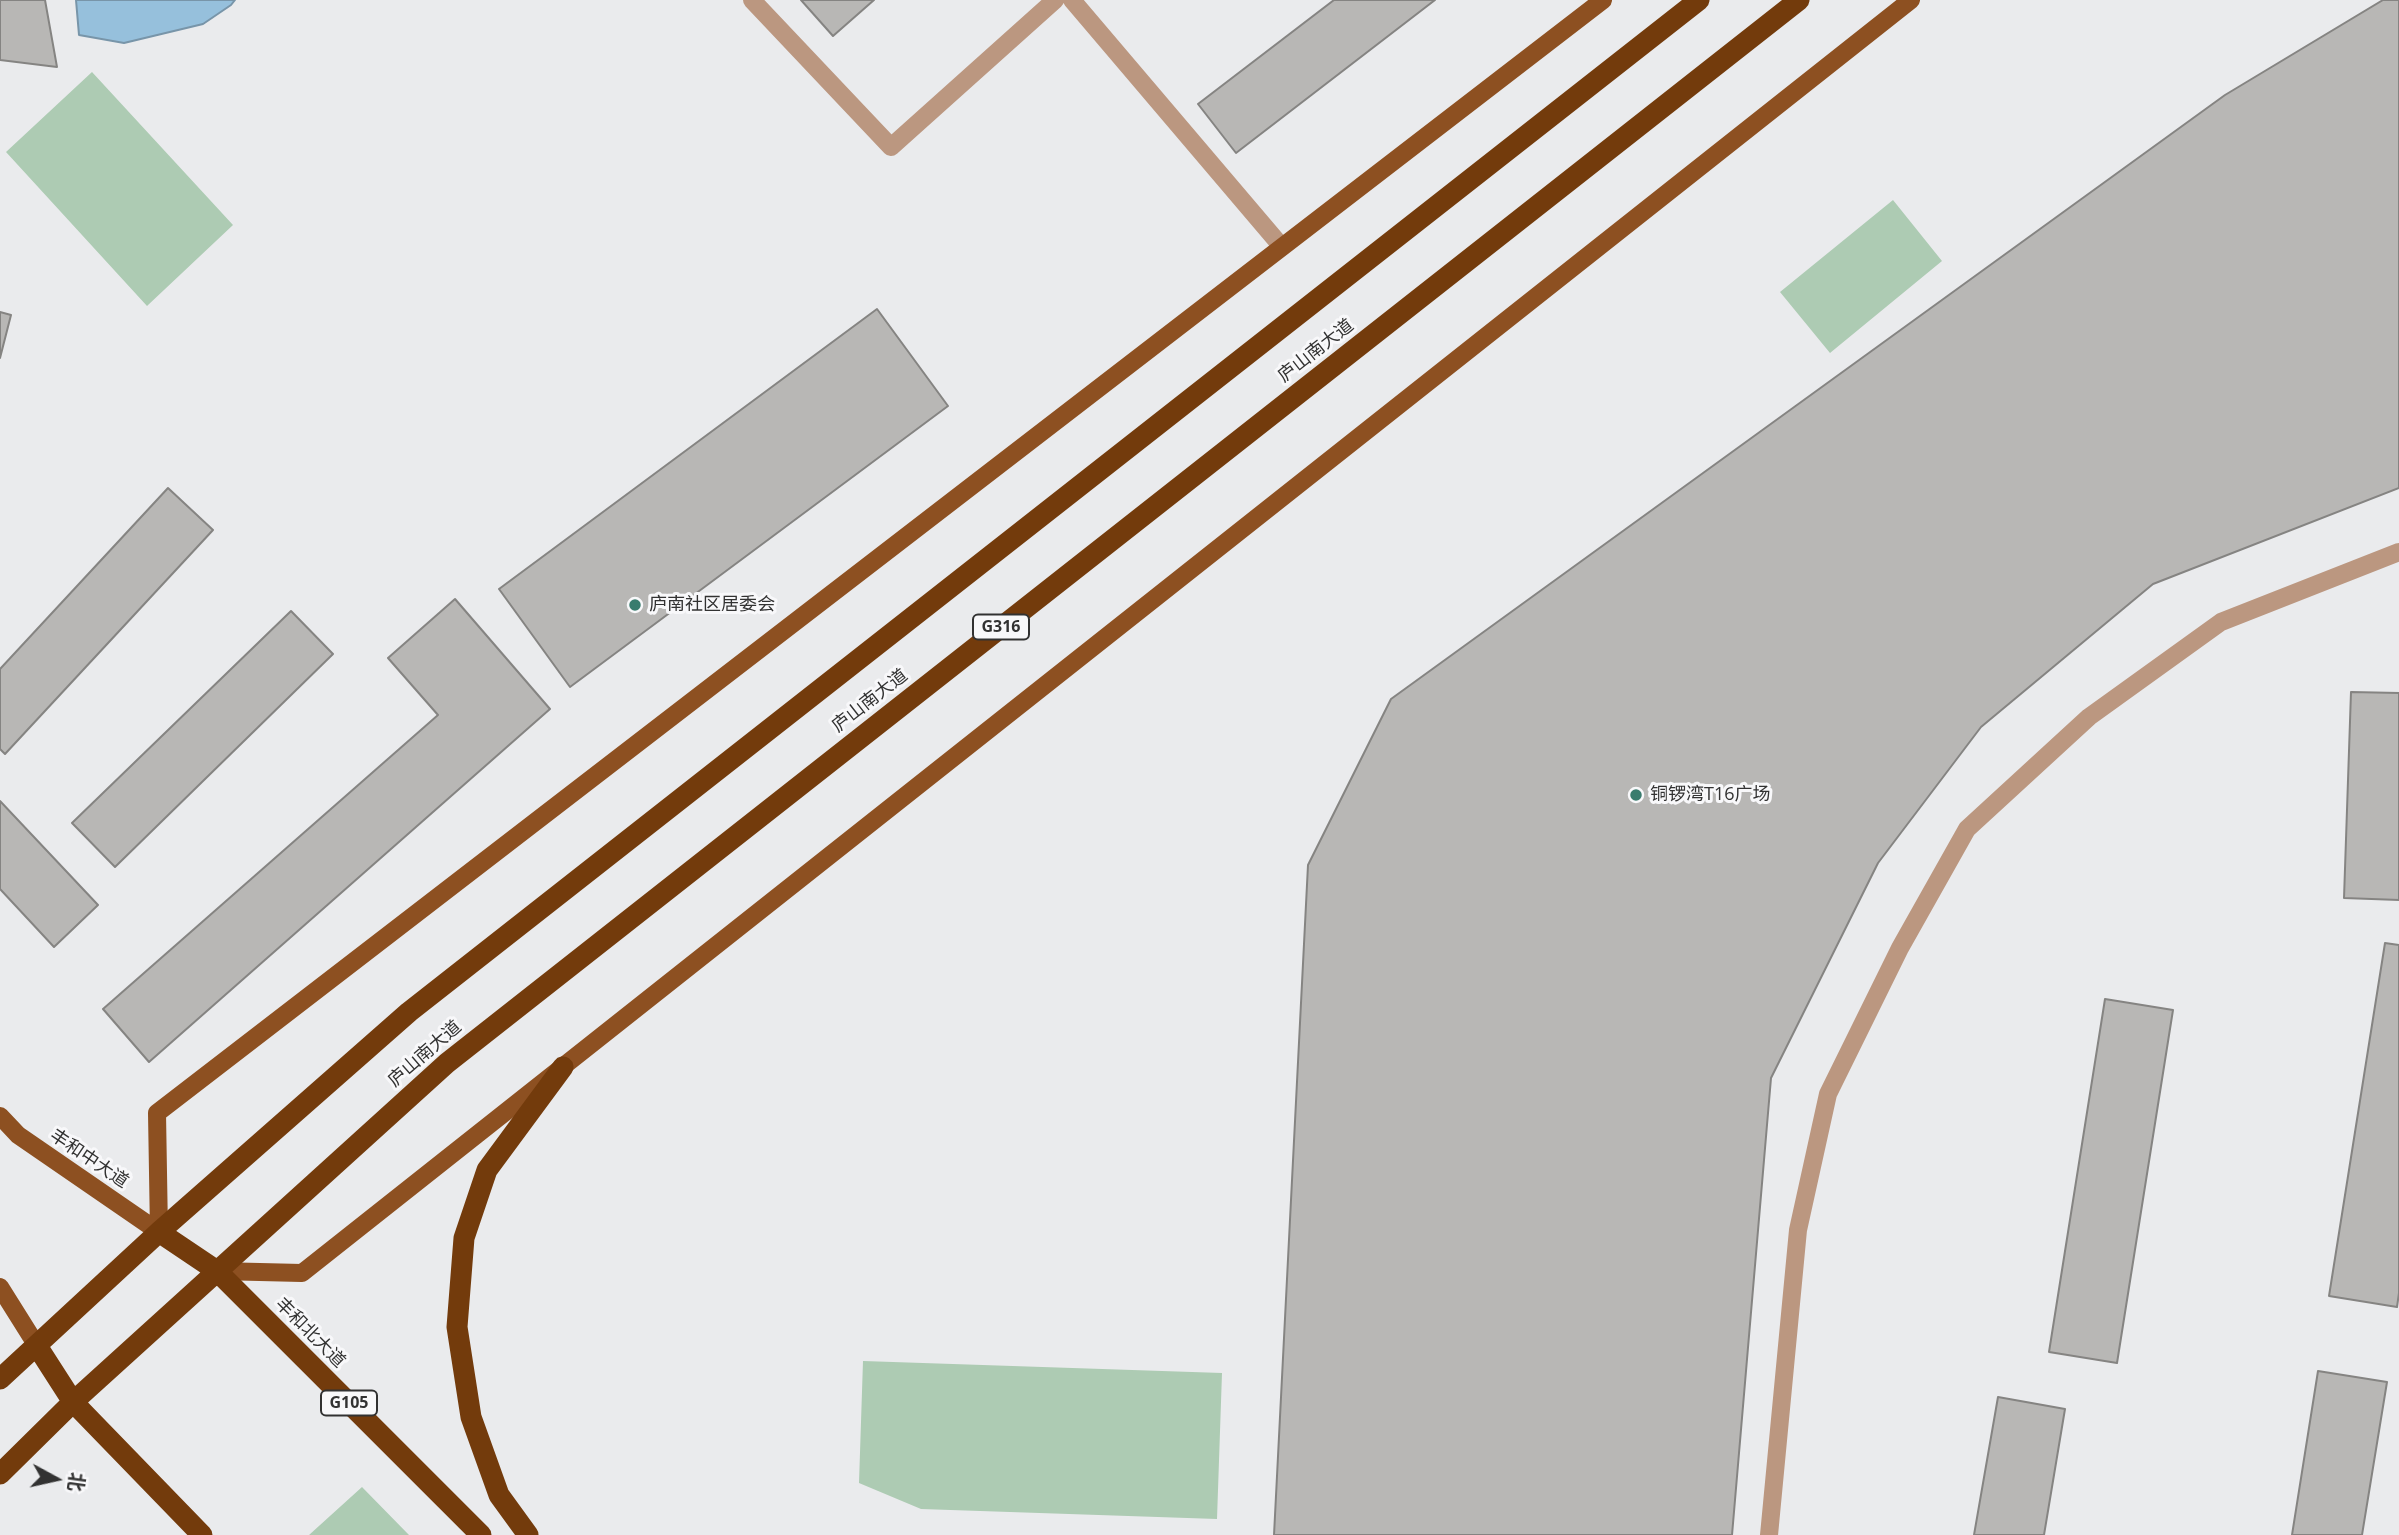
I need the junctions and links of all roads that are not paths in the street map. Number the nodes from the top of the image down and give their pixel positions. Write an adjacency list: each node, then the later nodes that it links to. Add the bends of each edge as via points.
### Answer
1 (752, 0): 2 (street, via 891,147)
2 (1055, 0)
3 (1072, 0): 8 (street)
4 (1603, 0): 8 (main road)
5 (1699, 0): 12 (highway, via 409,1012)
6 (1799, 0): 13 (highway, 庐山南大道 / G316, via 447,1063)
7 (1911, 0): 10 (main road)
8 (1282, 247): 12 (main road, via 157,1113)
9 (2399, 552): 22 (street, via 2221,622 2089,717 1967,829 1900,947 1828,1094 1798,1230)
10 (563, 1067): 13 (main road, via 302,1273); 21 (highway, via 487,1170 464,1238 457,1327 471,1417 499,1495)
11 (0, 1116): 12 (main road, 丰和中大道, via 19,1135)
12 (159, 1232): 13 (highway, 丰和北大道 / G105); 15 (highway)
13 (217, 1271): 17 (highway, 庐山南大道); 20 (highway, 丰和北大道 / G105)
14 (0, 1287): 15 (main road)
15 (37, 1346): 16 (highway); 17 (highway)
16 (0, 1380)
17 (72, 1402): 18 (highway, 庐山南大道); 19 (highway)
18 (0, 1474)
19 (202, 1535)
20 (481, 1535)
21 (528, 1535)
22 (1769, 1535)

